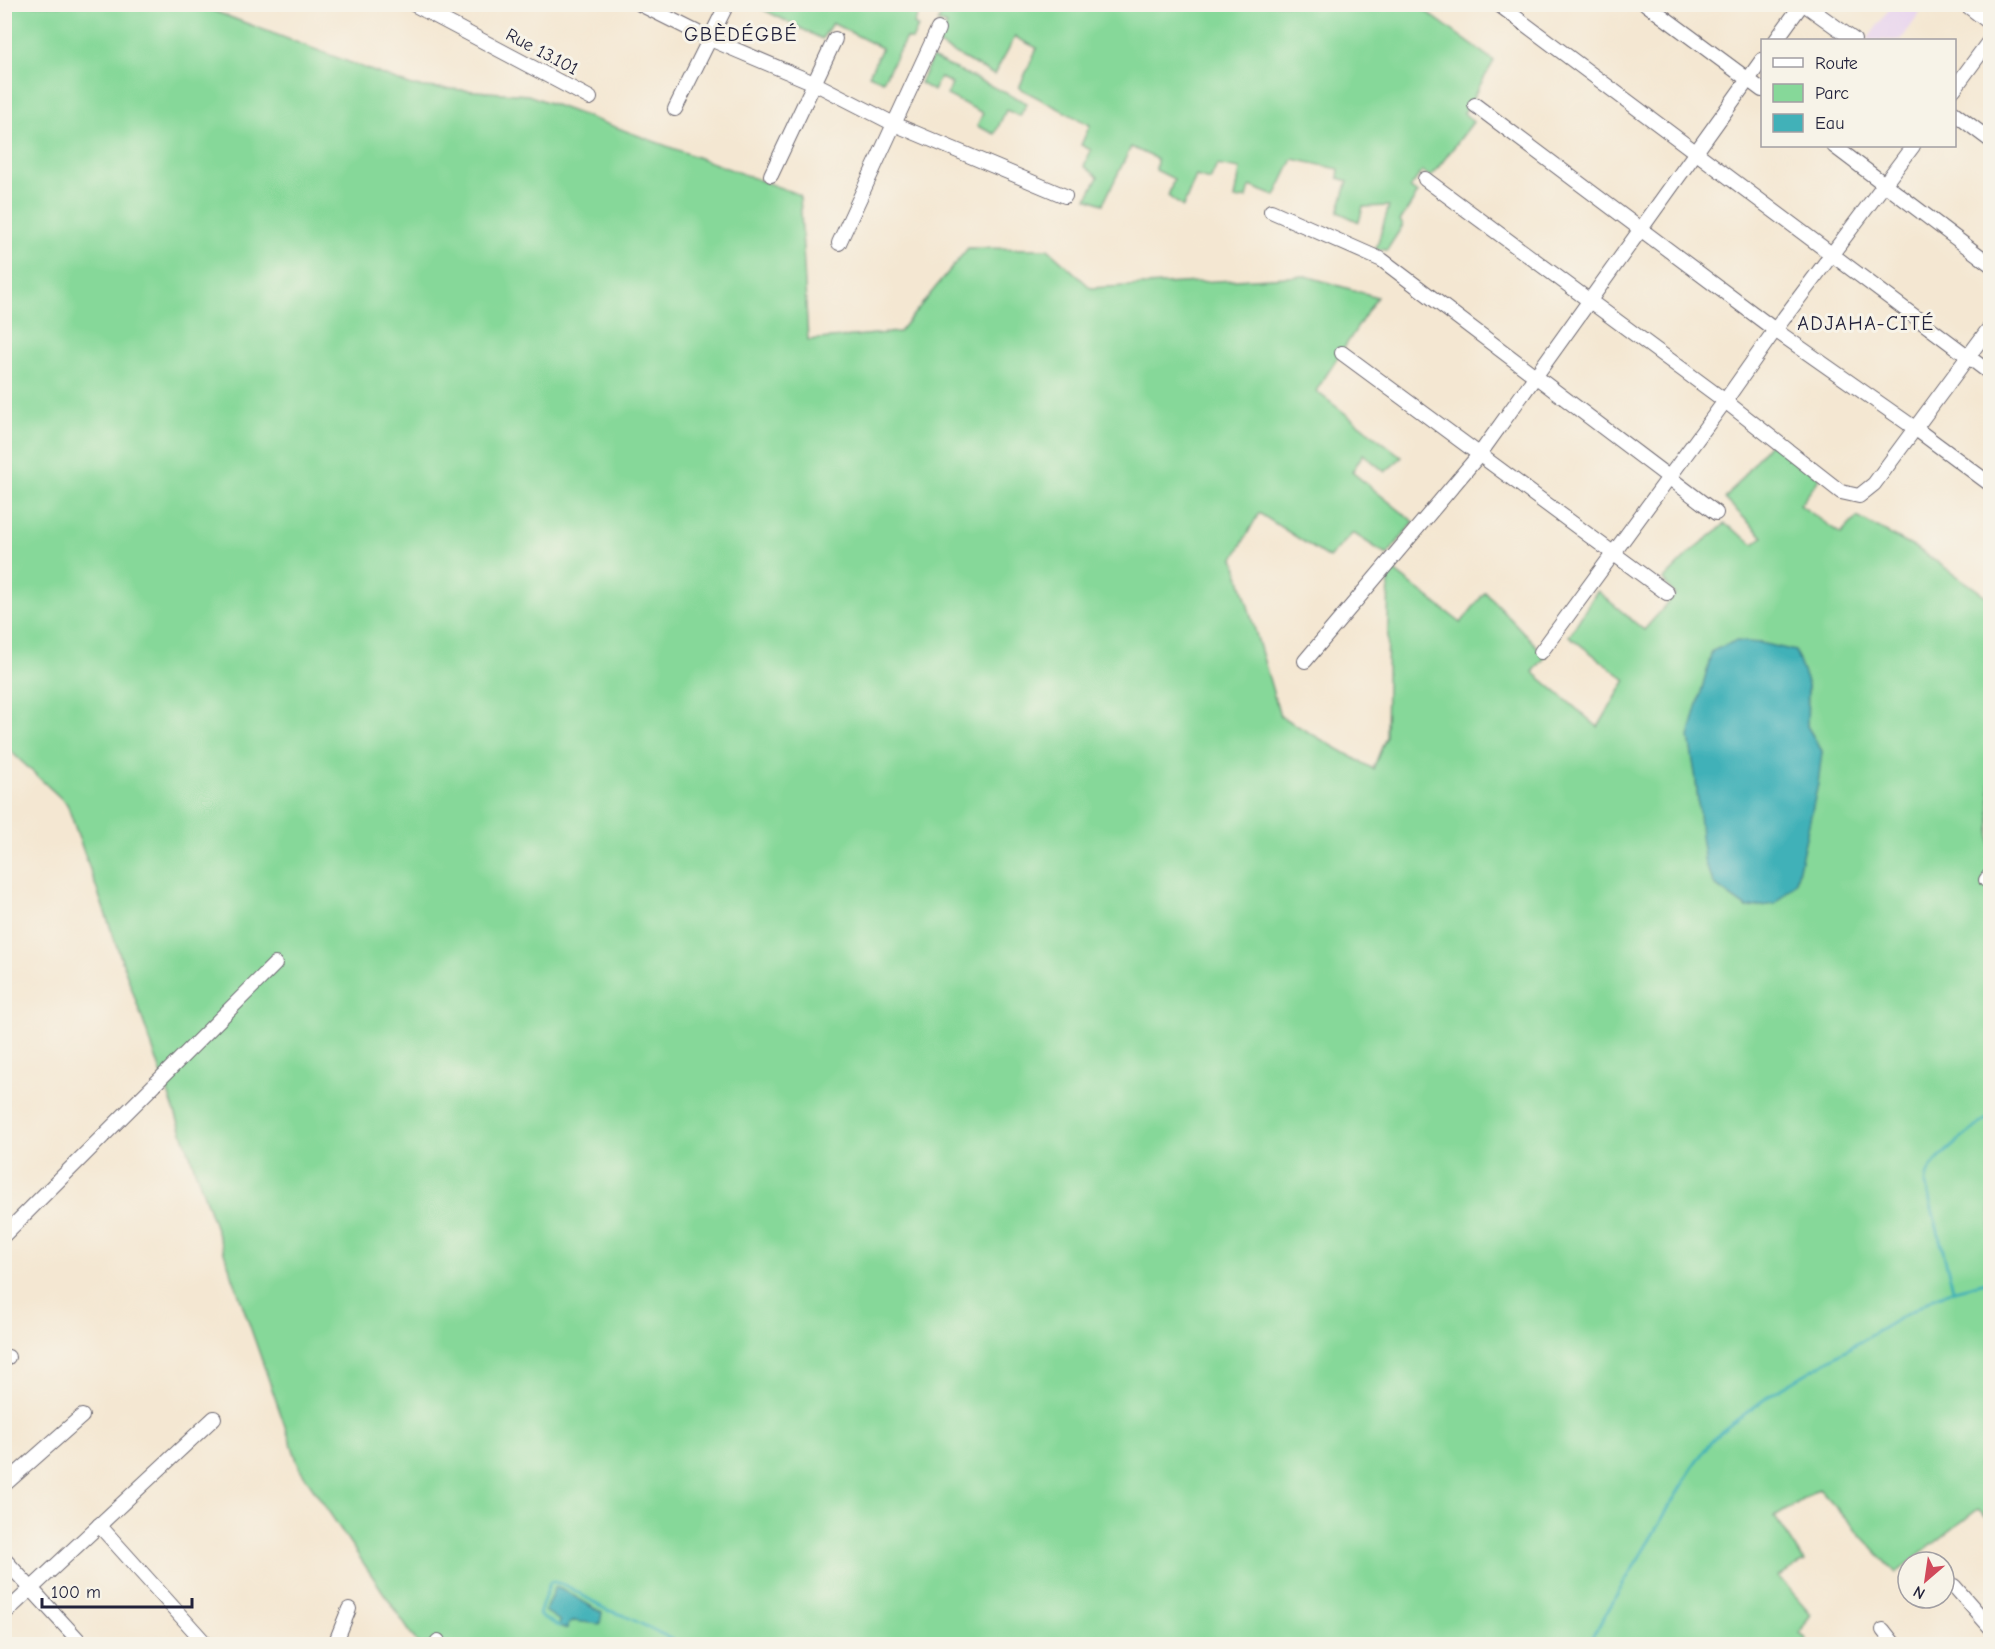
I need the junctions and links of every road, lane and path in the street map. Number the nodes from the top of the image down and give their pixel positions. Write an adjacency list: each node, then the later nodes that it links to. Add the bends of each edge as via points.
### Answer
1 (413, 4): 20 (street, Rue 13.101)
2 (640, 4): 10 (street)
3 (727, 4): 10 (street)
4 (1498, 4): 28 (street)
5 (1646, 4): 16 (street)
6 (1803, 4): 12 (street); 13 (street)
7 (1965, 4): 8 (street)
8 (1990, 23)
9 (938, 29): 24 (street)
10 (710, 39): 17 (street); 22 (street)
11 (835, 39): 17 (street)
12 (1777, 39)
13 (1853, 39)
14 (1990, 40): 18 (street)
15 (1761, 61): 16 (street)
16 (1748, 79): 19 (street); 28 (street)
17 (814, 83): 24 (street); 29 (street)
18 (1956, 86)
19 (1761, 89)
20 (590, 98)
21 (1475, 105): 34 (street)
22 (675, 108)
23 (1956, 114): 25 (street)
24 (894, 124): 32 (street); 35 (street)
25 (1990, 140)
26 (1835, 147): 31 (street)
27 (1912, 147): 31 (street)
28 (1696, 153): 34 (street); 36 (street)
29 (771, 176)
30 (1425, 179): 38 (street)
31 (1884, 184): 36 (street); 37 (street)
32 (1065, 196)
33 (1271, 211): 44 (street, via 1382,260)
34 (1640, 230): 38 (street); 40 (street)
35 (839, 243)
36 (1833, 255): 40 (street); 42 (street)
37 (1990, 264)
38 (1589, 301): 44 (street); 45 (street)
39 (1990, 327): 42 (street)
40 (1775, 330): 45 (street); 46 (street)
41 (1342, 353): 47 (street)
42 (1969, 357): 43 (street); 46 (street)
43 (1990, 373)
44 (1536, 376): 47 (street); 48 (street)
45 (1725, 401): 46 (street, via 1841,492 1860,496 1874,484); 48 (street)
46 (1916, 429): 49 (street)
47 (1479, 454): 51 (street); 54 (street)
48 (1669, 477): 50 (street); 51 (street)
49 (1990, 484)
50 (1716, 513)
51 (1613, 554): 52 (street); 53 (street)
52 (1667, 593)
53 (1541, 652)
54 (1305, 661)
55 (275, 964): 56 (street)
56 (4, 1236)
57 (82, 1416): 59 (street)
58 (214, 1418): 60 (street)
59 (4, 1485)
60 (99, 1525): 62 (street); 69 (street)
61 (4, 1559): 62 (street)
62 (31, 1588): 65 (street); 68 (street)
63 (1956, 1588): 66 (street)
64 (349, 1609): 70 (street)
65 (4, 1614)
66 (1990, 1626)
67 (1883, 1630): 71 (street)
68 (82, 1644)
69 (206, 1644)
70 (334, 1644)
71 (1894, 1644)

